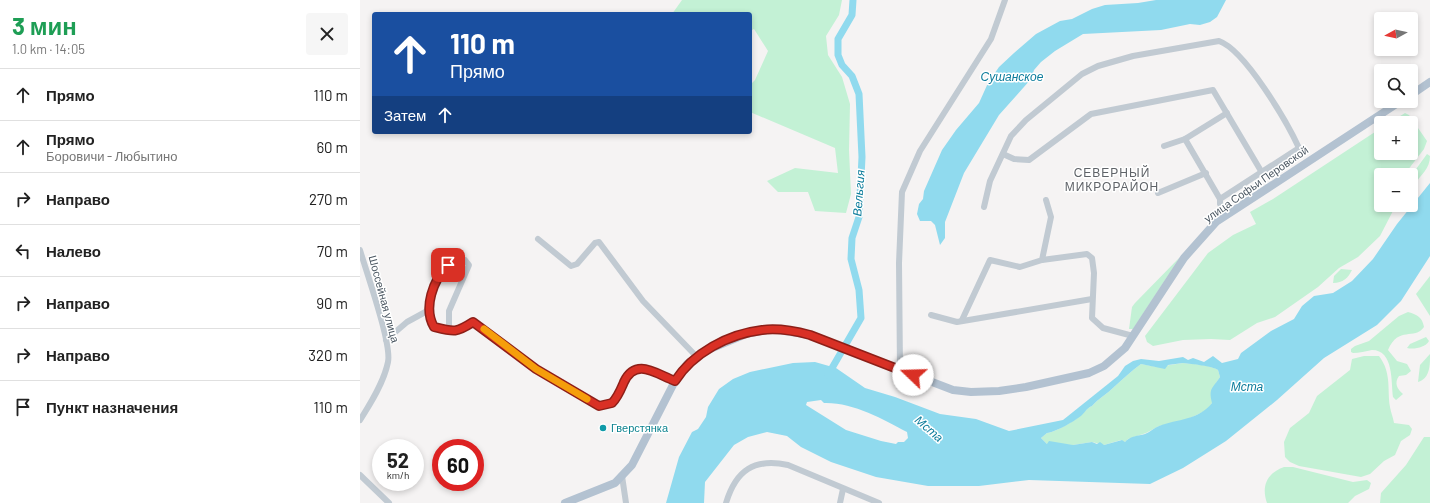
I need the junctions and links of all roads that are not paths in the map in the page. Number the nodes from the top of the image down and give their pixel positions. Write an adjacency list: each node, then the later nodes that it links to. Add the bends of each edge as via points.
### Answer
1 (1005, 0): 27 (street, via 991,39 920,151 902,192 899,263)
2 (1430, 82): 3 (main road)
3 (1418, 90)
4 (1390, 108): 15 (main road, улица Софьи Перовской)
5 (1227, 113): 6 (street); 8 (street, via 1213,90 1152,100 1091,114 1029,160 1014,159); 9 (street)
6 (1185, 139): 7 (street); 10 (street)
7 (1164, 146)
8 (1003, 154): 9 (street, via 1011,136 1026,120 1082,74 1098,66 1133,56 1219,41 1232,50 1252,72 1287,123 1299,148); 14 (street, via 990,181)
9 (1261, 171): 12 (street)
10 (1206, 173): 11 (street); 12 (street)
11 (1158, 193)
12 (1220, 199): 15 (street)
13 (1046, 200): 18 (street, via 1051,217)
14 (984, 207)
15 (1226, 216): 24 (main road, улица Софьи Перовской, via 1206,232 1184,258)
16 (538, 239): 26 (street, via 571,266 577,264 595,242 599,242 643,301)
17 (360, 250): 25 (street, Шоссейная улица)
18 (1042, 260): 19 (street, via 1087,254 1092,258 1094,273); 22 (street, via 1020,267 990,260)
19 (1092, 299): 22 (street); 24 (street, via 1092,318 1097,324 1103,328)
20 (429, 310): 23 (street, via 434,327); 23 (street, via 432,293 442,271 454,259 465,260 469,265 449,311); 25 (street, via 407,322)
21 (931, 315): 22 (street, via 957,322)
22 (962, 320)
23 (449, 331): 28 (street, via 460,331 473,322 536,369 599,406 612,403 628,374 634,369 641,368)
24 (1135, 333): 27 (main road, улица Софьи Перовской, via 1115,358 1096,371 1026,387 971,392 953,390)
25 (386, 340): 29 (street, Шоссейная улица, via 389,361 384,377)
26 (696, 356): 27 (main road, улица Софьи Перовской, via 738,336 763,330 800,332); 28 (main road)
27 (900, 370)
28 (675, 381): 31 (main road, via 632,465)
29 (360, 420)
30 (360, 475): 33 (street)
31 (622, 476): 34 (main road, via 615,483); 35 (street)
32 (843, 489): 36 (street, via 788,465 756,464 740,474); 37 (street); 38 (street)
33 (388, 503)
34 (565, 503)
35 (626, 503)
36 (726, 503)
37 (840, 503)
38 (879, 503)

